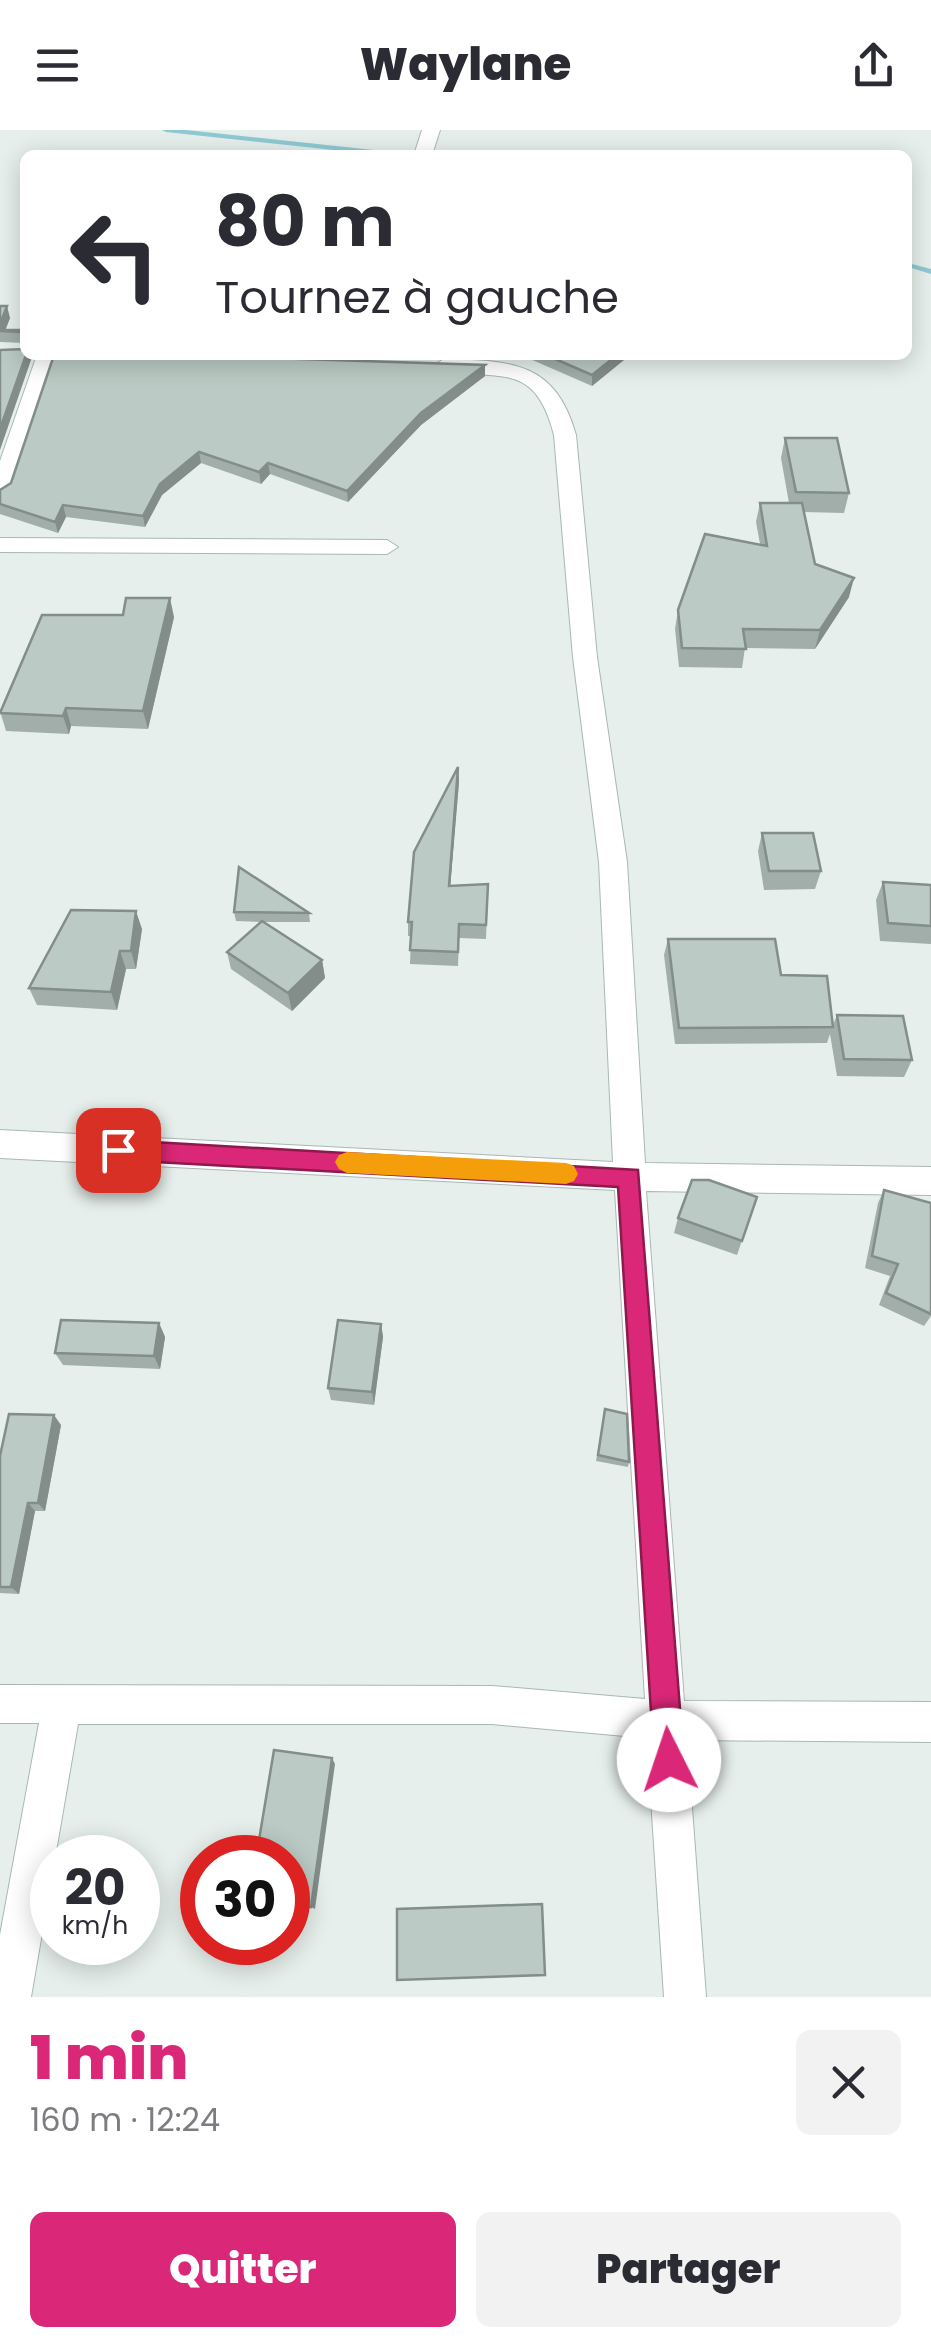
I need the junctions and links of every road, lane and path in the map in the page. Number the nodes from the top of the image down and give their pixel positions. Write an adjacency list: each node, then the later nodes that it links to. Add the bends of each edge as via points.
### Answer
1 (45, 360): 3 (street)
2 (413, 364): 7 (street, via 509,367 549,390 561,412 613,862)
3 (0, 493)
4 (0, 545): 5 (street)
5 (387, 547)
6 (0, 1144): 7 (street)
7 (630, 1177): 8 (street); 11 (street)
8 (931, 1181)
9 (0, 1704): 10 (street)
10 (62, 1704): 11 (street, via 492,1705); 13 (street)
11 (666, 1720): 12 (street); 14 (street)
12 (931, 1722)
13 (10, 1997)
14 (685, 1997)

